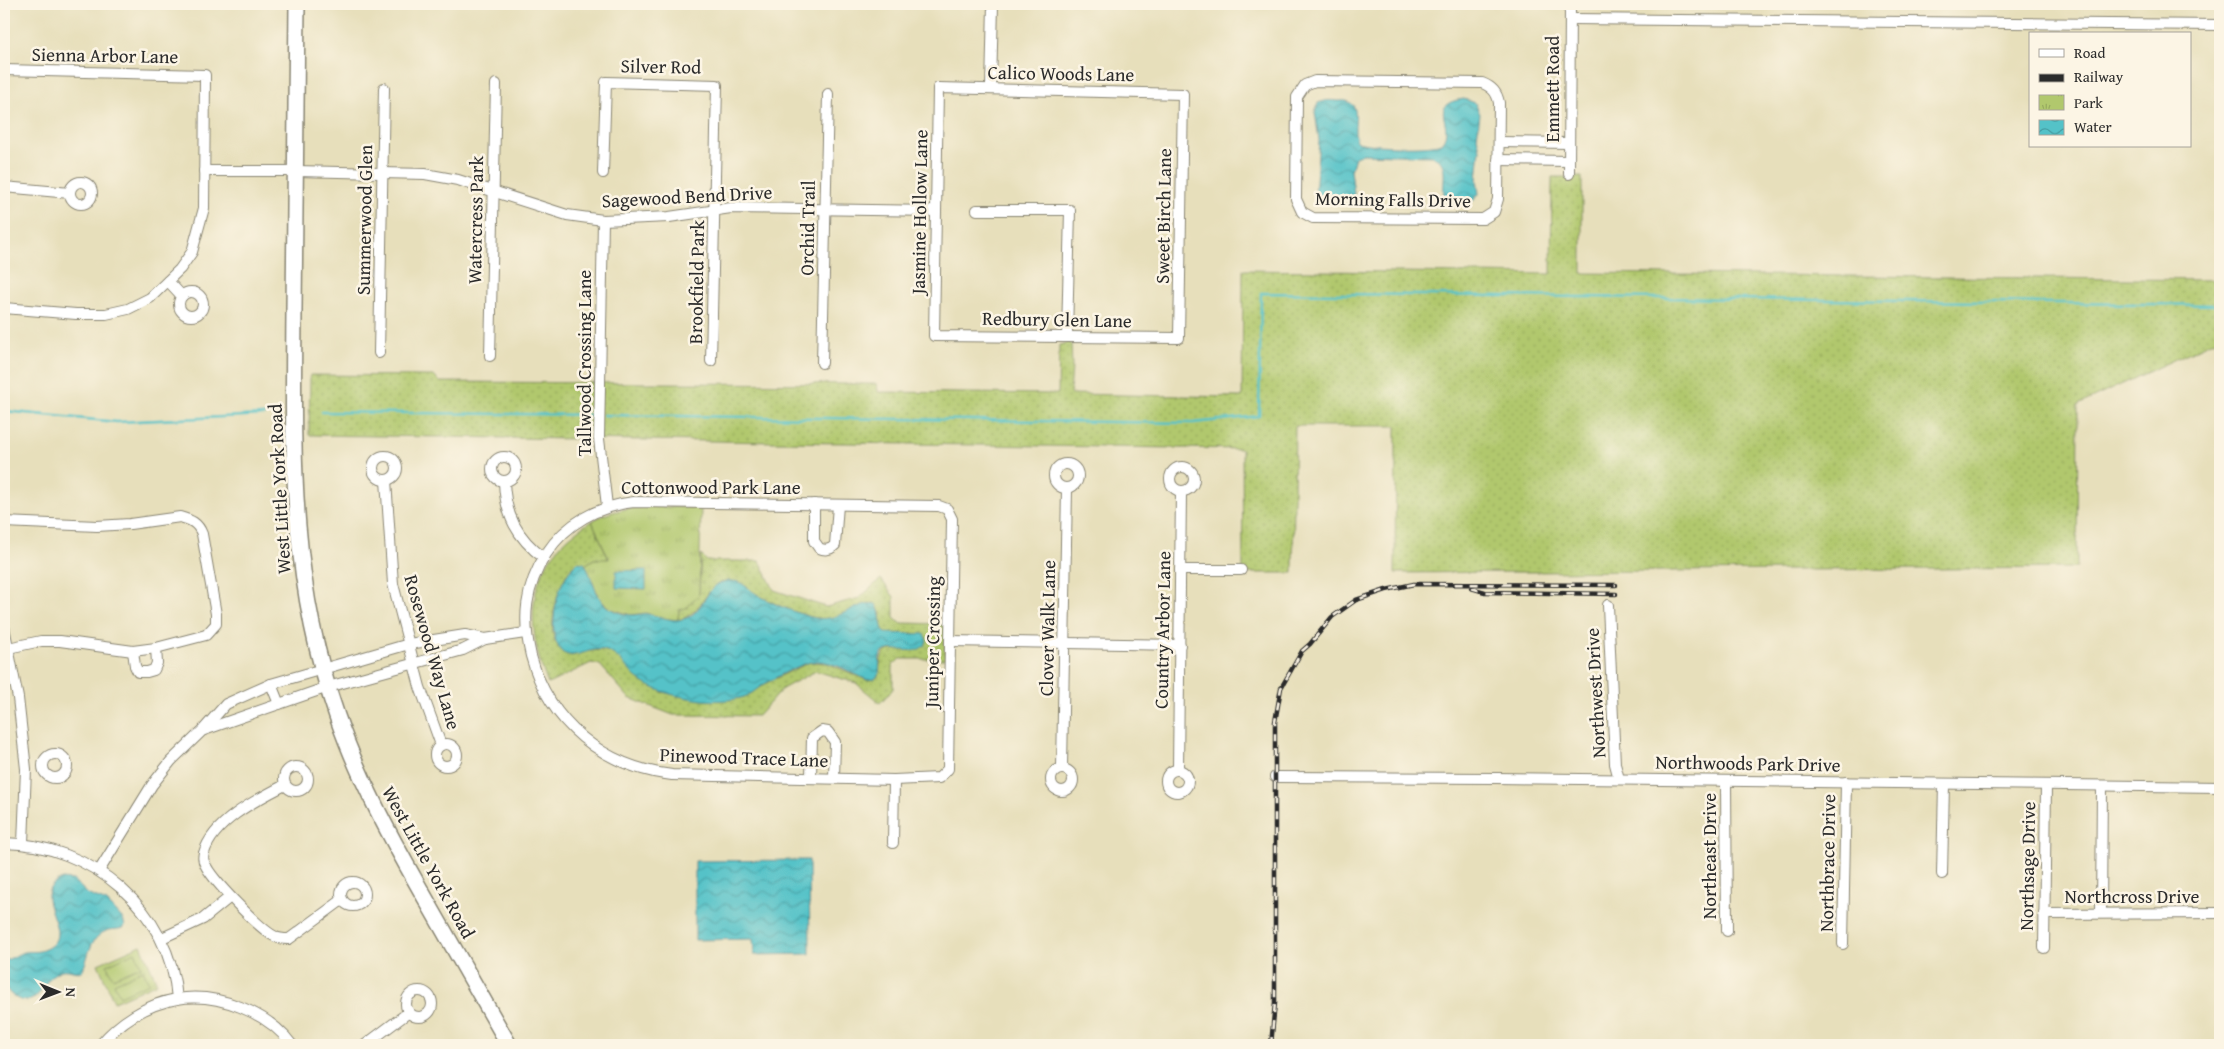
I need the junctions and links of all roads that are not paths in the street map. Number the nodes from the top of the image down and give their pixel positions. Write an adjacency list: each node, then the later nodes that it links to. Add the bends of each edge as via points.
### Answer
1 (297, 4): 21 (main road, West Little York Road)
2 (993, 4): 11 (street)
3 (1570, 4): 4 (street, Emmett Road)
4 (1570, 19): 5 (street); 16 (street, Emmett Road)
5 (2220, 25)
6 (4, 70): 20 (street, Sienna Arbor Lane, via 205,75)
7 (496, 84): 26 (street, Watercress Park)
8 (718, 84): 23 (street, Silver Rod, via 606,82); 28 (street, Brookfield Park)
9 (384, 88): 22 (street, Summerwood Glen)
10 (938, 88): 11 (street, Calico Woods Lane); 31 (street, Jasmine Hollow Lane)
11 (991, 89): 13 (street, Calico Woods Lane)
12 (828, 94): 29 (street, Orchid Trail)
13 (1183, 94): 38 (street, Sweet Birch Lane)
14 (1499, 142): 15 (street); 17 (street); 17 (street, Morning Falls Drive, via 1499,103 1494,90 1482,83 1315,81 1305,85 1297,97 1296,199 1302,212 1313,218 1483,219 1494,212 1498,199)
15 (1531, 142): 16 (street); 18 (street)
16 (1569, 143): 19 (street, Emmett Road)
17 (1498, 160): 18 (street)
18 (1532, 160): 19 (street)
19 (1569, 160): 24 (street, Emmett Road)
20 (204, 171): 21 (street, Sagewood Bend Drive); 33 (street, via 204,208 192,252)
21 (296, 171): 22 (street, Sagewood Bend Drive); 67 (main road, West Little York Road, via 294,484 304,589)
22 (382, 172): 26 (street, Sagewood Bend Drive, via 425,174); 39 (street, Summerwood Glen)
23 (603, 173)
24 (1569, 174)
25 (4, 187): 27 (street)
26 (494, 191): 32 (street, Sagewood Bend Drive, via 567,215); 40 (street, Watercress Park)
27 (70, 193)
28 (715, 209): 29 (street, Sagewood Bend Drive); 32 (street, Sagewood Bend Drive, via 653,218); 41 (street, Brookfield Park)
29 (825, 209): 31 (street, Sagewood Bend Drive); 42 (street, Orchid Trail)
30 (978, 210): 37 (street, via 1070,210)
31 (936, 211): 36 (street, Jasmine Hollow Lane)
32 (603, 220): 49 (street, Tallwood Crossing Lane, via 599,439)
33 (168, 281): 34 (street); 35 (street, via 150,298 128,309 106,314)
34 (182, 296)
35 (4, 308)
36 (934, 336): 37 (street, Redbury Glen Lane)
37 (1068, 336): 38 (street, Redbury Glen Lane)
38 (1179, 338)
39 (379, 353)
40 (490, 356)
41 (712, 361)
42 (822, 364)
43 (386, 480): 61 (street, Rosewood Way Lane, via 393,584)
44 (504, 481): 52 (street, via 508,514 514,526 530,548)
45 (1067, 488): 60 (street, Clover Walk Lane)
46 (1181, 491): 53 (street, Country Arbor Lane)
47 (814, 504): 48 (street, Cottonwood Park Lane); 48 (street, via 814,541 818,548 824,550 836,545); 49 (street, Cottonwood Park Lane, via 634,502)
48 (838, 505): 50 (street, Cottonwood Park Lane, via 939,506)
49 (607, 506): 52 (street, Cottonwood Park Lane, via 570,527 553,543)
50 (947, 509): 59 (street, Juniper Crossing, via 952,519)
51 (4, 522): 64 (street, via 97,526 180,518 194,522 202,534 216,624 206,635)
52 (544, 558): 57 (street, Cottonwood Park Lane, via 530,589)
53 (1180, 570): 54 (street); 62 (street, Country Arbor Lane)
54 (1240, 570)
55 (1608, 605): 81 (street, Northwest Drive, via 1615,764)
56 (4, 627): 63 (street)
57 (525, 633): 58 (street); 78 (street, Pinewood Trace Lane, via 533,664 550,702 576,733 610,757 651,773 672,776)
58 (485, 639): 61 (street, via 464,635); 66 (street, via 463,650)
59 (950, 641): 60 (street); 77 (street, Juniper Crossing, via 948,770)
60 (1064, 643): 62 (street); 74 (street, Clover Walk Lane)
61 (409, 644): 66 (street, Rosewood Way Lane); 67 (street)
62 (1180, 645): 76 (street, Country Arbor Lane)
63 (8, 648): 65 (street, via 41,641); 75 (street)
64 (156, 648): 65 (street); 65 (street, via 157,663 154,670 147,672 138,672 134,666)
65 (133, 651)
66 (414, 662): 69 (street); 72 (street, Rosewood Way Lane)
67 (323, 670): 68 (street); 69 (main road, West Little York Road)
68 (271, 684): 70 (street); 71 (street, via 226,704)
69 (328, 687): 70 (street); 109 (main road, West Little York Road, via 347,743 379,816)
70 (279, 704): 71 (street)
71 (203, 730): 93 (street, via 152,785)
72 (441, 744)
73 (43, 768): 75 (street)
74 (1062, 768)
75 (26, 769): 91 (street)
76 (1178, 770)
77 (944, 776): 82 (street, Pinewood Trace Lane)
78 (811, 777): 80 (street, Pinewood Trace Lane); 80 (street, via 812,738 822,731 828,732 835,742)
79 (1275, 777): 81 (street, Northwoods Park Drive)
80 (834, 778): 82 (street, Pinewood Trace Lane)
81 (1619, 779): 83 (street, Northwoods Park Drive)
82 (894, 780): 92 (street)
83 (1726, 781): 84 (street, Northwoods Park Drive); 100 (street, Northeast Drive)
84 (1846, 782): 85 (street, Northwoods Park Drive); 102 (street, Northbrace Drive)
85 (1944, 784): 87 (street, Northwoods Park Drive); 94 (street)
86 (285, 785): 95 (street, via 232,816 208,846 203,858 205,865)
87 (2046, 785): 88 (street, Northwoods Park Drive); 99 (street, Northsage Drive)
88 (2102, 786): 89 (street, Northwoods Park Drive); 97 (street)
89 (2220, 787)
90 (4, 843): 91 (street)
91 (23, 843): 93 (street, via 64,854)
92 (893, 843)
93 (99, 871): 101 (street, via 131,896)
94 (1942, 874)
95 (230, 897): 96 (street, via 270,934 284,939); 101 (street, via 203,918)
96 (342, 900)
97 (2101, 913): 98 (street, Northcross Drive); 99 (street, Northcross Drive)
98 (2220, 913)
99 (2044, 914): 103 (street, Northsage Drive)
100 (1726, 932)
101 (162, 938): 104 (street, via 176,982)
102 (1843, 944)
103 (2044, 948)
104 (177, 999): 106 (street, via 140,1011); 107 (street, via 204,999 251,1012 273,1025)
105 (409, 1012): 108 (street)
106 (100, 1045)
107 (292, 1045)
108 (365, 1045)
109 (509, 1045)

